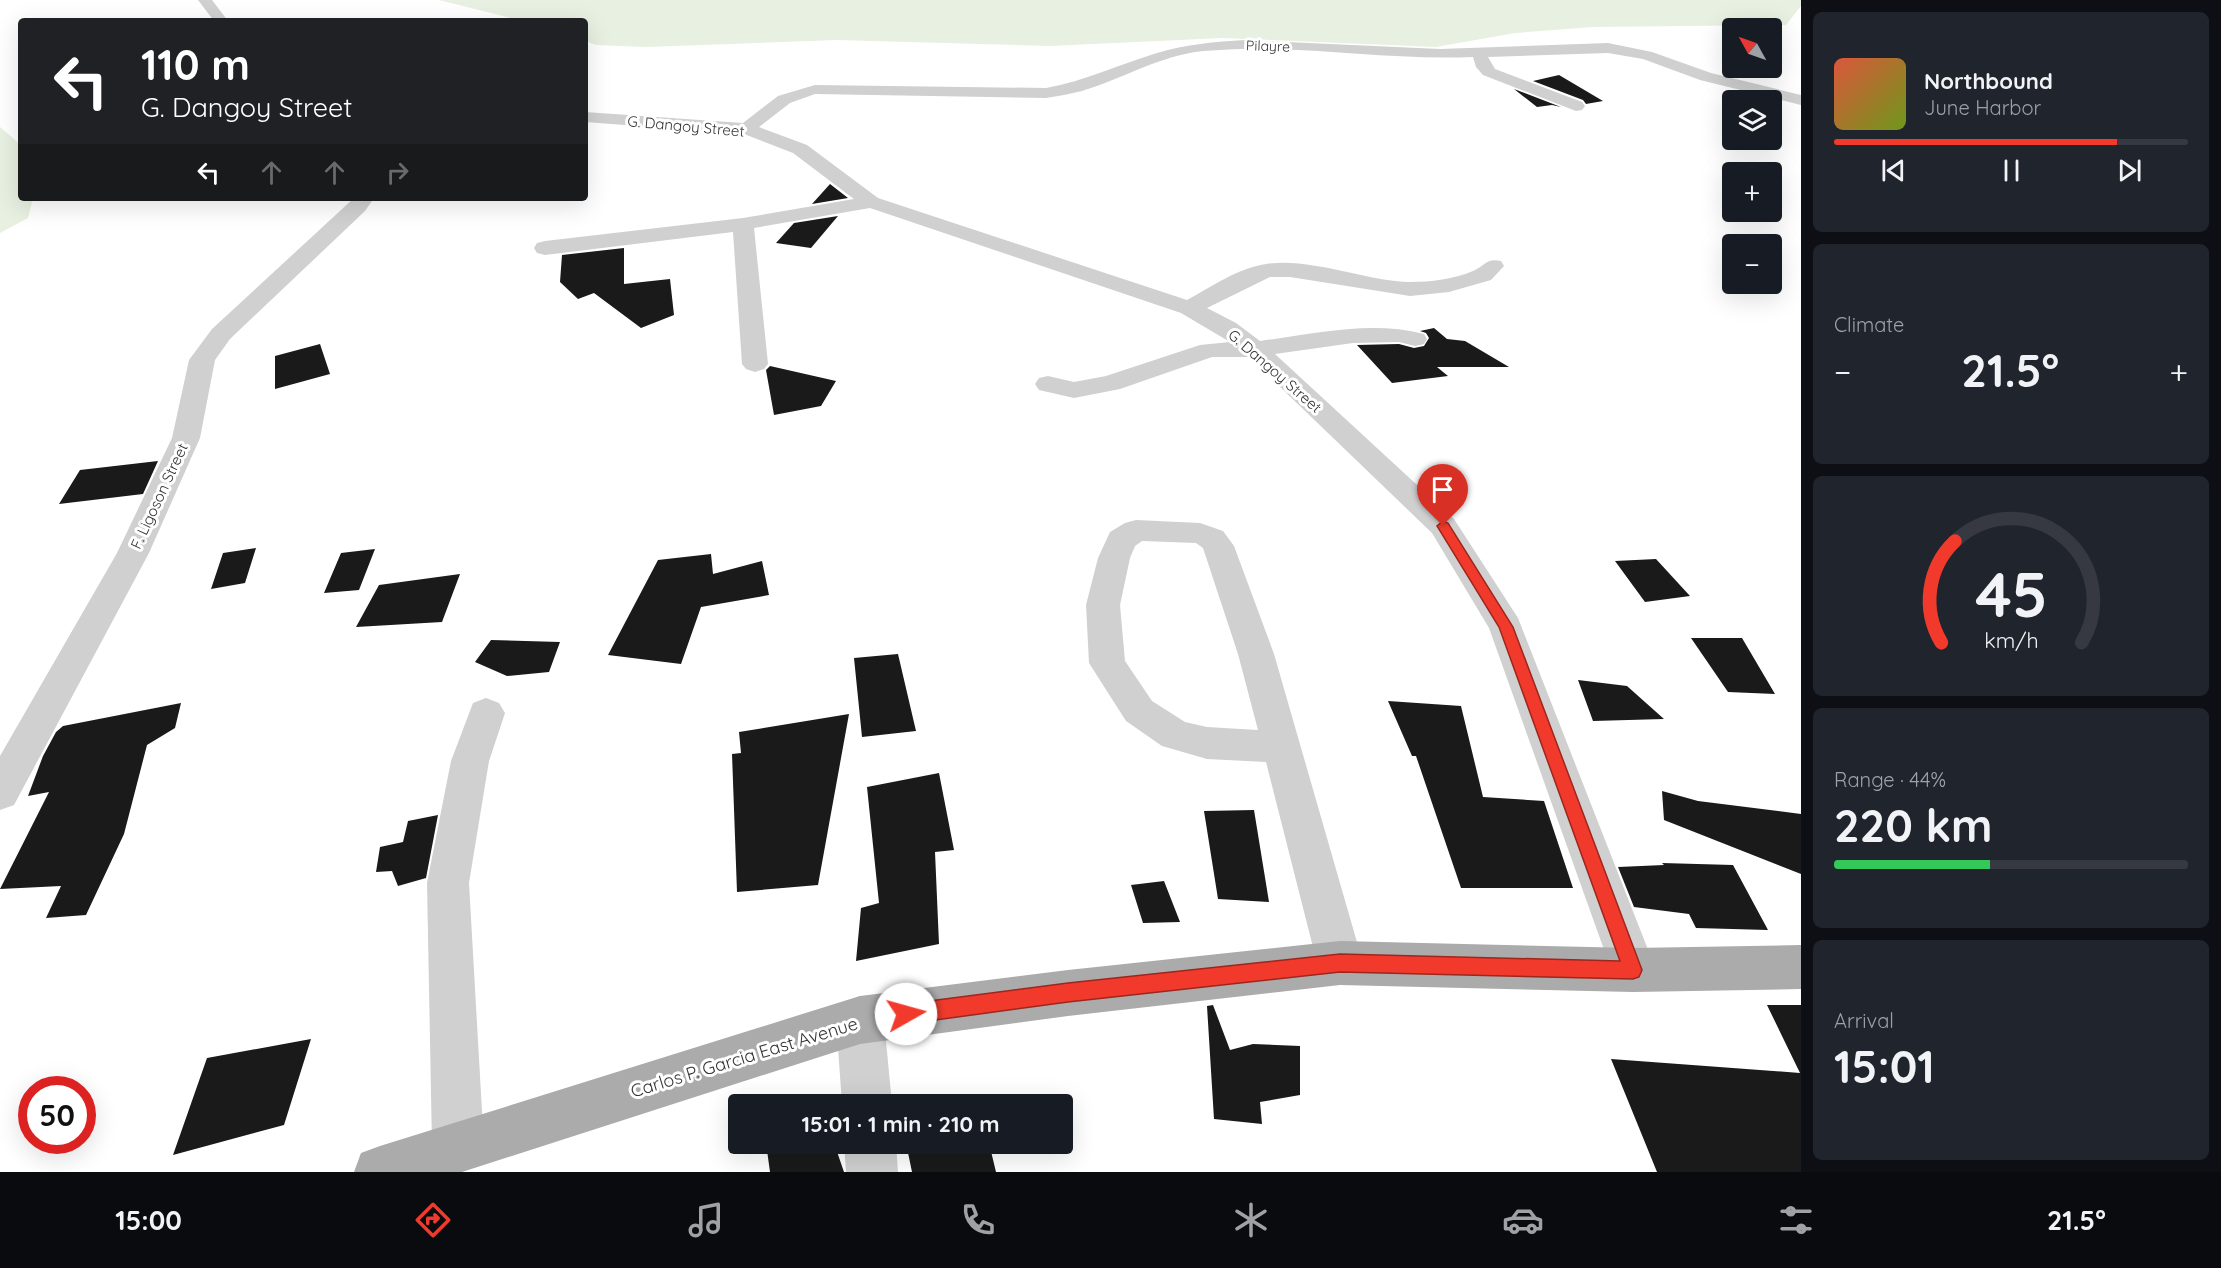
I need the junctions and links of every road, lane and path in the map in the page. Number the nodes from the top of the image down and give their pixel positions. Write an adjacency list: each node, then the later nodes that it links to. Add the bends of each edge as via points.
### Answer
1 (205, 0): 2 (street)
2 (219, 18)
3 (1479, 54): 4 (street, Pilayre, via 1620,50 1647,55 1706,77); 5 (street, via 1489,72); 7 (street, Pilayre, via 1266,45 1201,47 1162,56 1077,87 1046,93 806,89 786,96)
4 (1801, 100)
5 (1576, 106)
6 (588, 117): 7 (street, G. Dangoy Street)
7 (747, 129): 9 (street, G. Dangoy Street, via 800,149)
8 (362, 201): 20 (street, F. Ligoson Street, via 221,334 202,360 186,438 133,553)
9 (871, 202): 10 (street); 13 (street, G. Dangoy Street)
10 (742, 224): 11 (street); 16 (street)
11 (545, 248)
12 (1492, 266): 13 (street, via 1484,276 1410,289 1290,270 1267,270)
13 (1189, 308): 15 (street, G. Dangoy Street, via 1227,328)
14 (1415, 339): 15 (street, via 1399,335 1353,336)
15 (1254, 349): 17 (street, via 1209,350 1111,383 1074,390); 23 (street, G. Dangoy Street, via 1443,526 1506,627)
16 (755, 363)
17 (1048, 384)
18 (486, 713): 26 (street, via 470,760 448,883)
19 (1279, 747): 19 (street, via 1256,654 1212,538 1200,532 1136,530 1121,540 1102,605 1107,663 1139,711 1175,735 1207,743); 21 (street)
20 (0, 793)
21 (1340, 963): 23 (main road, Carlos P. Garcia East Avenue); 24 (main road, Carlos P. Garcia East Avenue)
22 (1801, 968): 23 (main road, Carlos P. Garcia East Avenue)
23 (1633, 970)
24 (860, 1020): 25 (street); 26 (main road, Carlos P. Garcia East Avenue)
25 (866, 1094)
26 (458, 1146): 28 (main road, Carlos P. Garcia East Avenue)
27 (871, 1154): 29 (street)
28 (380, 1172)
29 (872, 1172)

